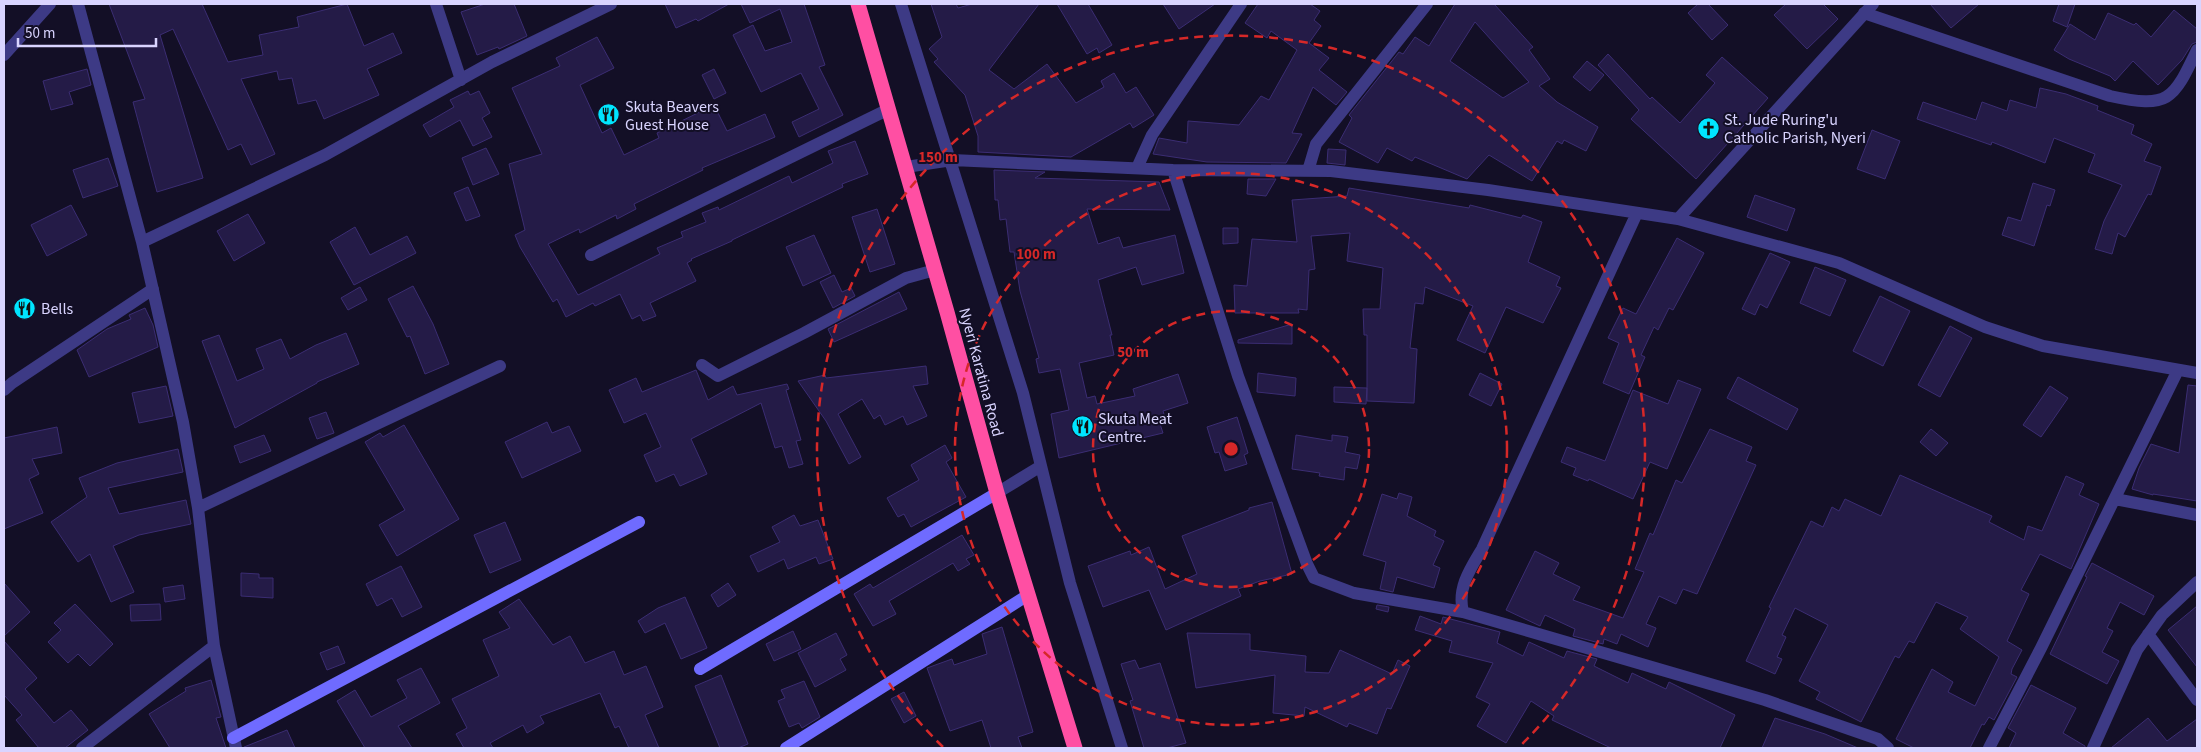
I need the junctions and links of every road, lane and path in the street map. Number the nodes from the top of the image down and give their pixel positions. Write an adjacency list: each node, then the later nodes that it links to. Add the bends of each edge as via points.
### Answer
1 (50, 4): 11 (street)
2 (78, 4): 21 (street)
3 (436, 4): 12 (street)
4 (611, 4): 12 (street)
5 (858, 4): 13 (highway, Nyeri Karatina Road)
6 (901, 4): 14 (street)
7 (1241, 4): 16 (street, via 1152,135)
8 (1427, 4): 18 (street, via 1316,144)
9 (1868, 8): 10 (street, via 2110,96 2136,102 2168,97 2176,90); 20 (street)
10 (2197, 50)
11 (4, 55)
12 (461, 80): 21 (street, via 324,155)
13 (889, 109): 15 (highway, Nyeri Karatina Road); 22 (street)
14 (952, 160): 15 (street); 16 (street); 30 (street, via 1023,392)
15 (906, 167): 23 (highway, Nyeri Karatina Road)
16 (1137, 168): 17 (street)
17 (1173, 170): 18 (street); 38 (street, via 1238,376 1314,578 1354,593)
18 (1308, 171): 19 (street, via 1478,189)
19 (1638, 213): 20 (street); 38 (street, via 1466,576 1461,601)
20 (1678, 219): 27 (street, via 1839,263 1985,327 2043,346)
21 (142, 242): 24 (street)
22 (590, 255)
23 (936, 270): 25 (street, via 906,278 718,376); 31 (highway, Nyeri Karatina Road)
24 (153, 289): 29 (street); 33 (street)
25 (702, 365)
26 (500, 366): 33 (street)
27 (2178, 370): 28 (street); 32 (street)
28 (2197, 373)
29 (4, 390)
30 (1041, 466): 31 (street); 48 (street, via 1070,583)
31 (997, 493): 37 (highway, Nyeri Karatina Road); 41 (street)
32 (2115, 499): 34 (street); 50 (street)
33 (198, 508): 40 (street)
34 (2197, 514)
35 (639, 522): 43 (street)
36 (2197, 582): 39 (street, via 2162,615)
37 (1028, 595): 46 (street); 47 (highway, Nyeri Karatina Road)
38 (1464, 612): 44 (street, via 1765,700 1837,724)
39 (2148, 634): 42 (street); 51 (street, via 2128,666)
40 (214, 646): 43 (street); 45 (street)
41 (700, 669)
42 (2197, 700)
43 (234, 743)
44 (1868, 744): 49 (street, via 1878,740)
45 (82, 748)
46 (786, 748)
47 (1074, 748)
48 (1122, 748)
49 (1888, 748)
50 (1989, 748)
51 (2092, 748)

